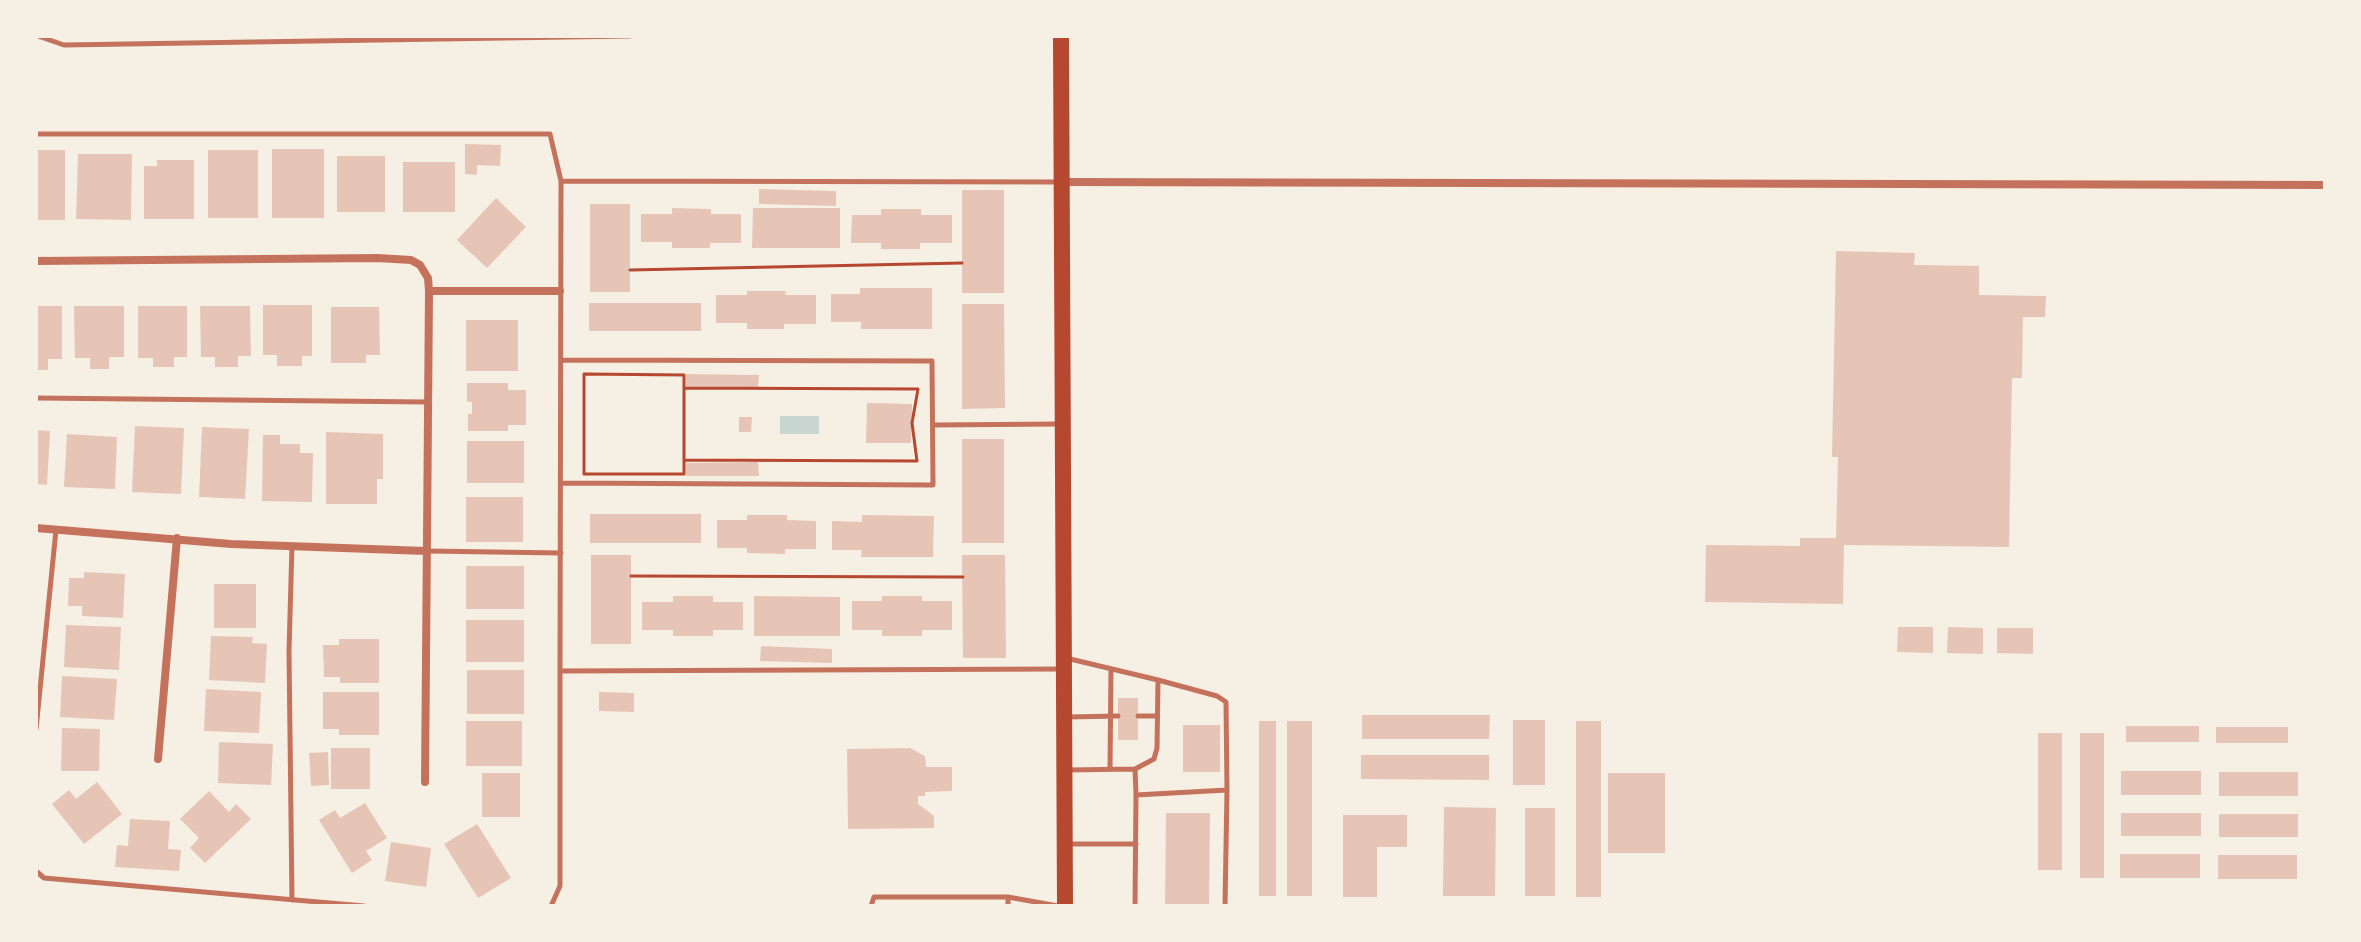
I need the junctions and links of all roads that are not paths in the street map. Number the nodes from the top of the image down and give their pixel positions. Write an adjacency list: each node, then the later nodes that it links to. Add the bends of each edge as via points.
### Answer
1 (38, 36): 4 (lane, via 64,45)
2 (630, 36): 4 (lane)
3 (1061, 36): 7 (main road)
4 (418, 38)
5 (36, 134): 6 (lane, via 550,134)
6 (561, 181): 7 (lane); 11 (lane)
7 (1061, 182): 8 (street); 15 (main road)
8 (2325, 185)
9 (36, 261): 10 (street, via 411,260 428,278)
10 (429, 291): 11 (street); 14 (street)
11 (560, 291): 12 (lane)
12 (562, 360): 16 (lane, via 932,361); 17 (lane)
13 (36, 398): 14 (lane)
14 (427, 402): 22 (street)
15 (1062, 424): 16 (lane); 24 (main road)
16 (933, 425): 17 (lane, via 933,485)
17 (562, 483): 23 (lane)
18 (36, 528): 19 (street)
19 (56, 529): 20 (street); 32 (lane)
20 (177, 538): 21 (street); 33 (street)
21 (292, 545): 22 (street); 44 (lane)
22 (426, 551): 23 (lane); 37 (street)
23 (561, 553): 26 (lane)
24 (1063, 663): 25 (lane); 26 (lane); 31 (main road)
25 (1111, 669): 27 (lane); 28 (lane)
26 (560, 671): 46 (lane, via 560,886)
27 (1158, 680): 30 (lane); 38 (lane, via 1226,702)
28 (1114, 716): 31 (lane); 34 (lane)
29 (1138, 716): 30 (lane)
30 (1157, 716): 35 (lane, via 1154,759)
31 (1063, 717): 36 (main road)
32 (36, 729)
33 (158, 759)
34 (1110, 769): 35 (lane); 36 (lane)
35 (1135, 769): 39 (lane)
36 (1063, 770): 40 (main road)
37 (425, 782)
38 (1227, 790): 39 (lane); 52 (lane)
39 (1136, 795): 41 (lane)
40 (1064, 844): 41 (lane); 50 (main road)
41 (1136, 844): 51 (lane)
42 (36, 871): 44 (lane, via 44,878)
43 (1008, 897): 47 (lane, via 874,897); 48 (lane); 49 (lane)
44 (292, 900): 45 (lane)
45 (364, 906)
46 (551, 906)
47 (871, 906)
48 (1008, 906)
49 (1058, 906)
50 (1065, 906)
51 (1135, 906)
52 (1225, 906)

